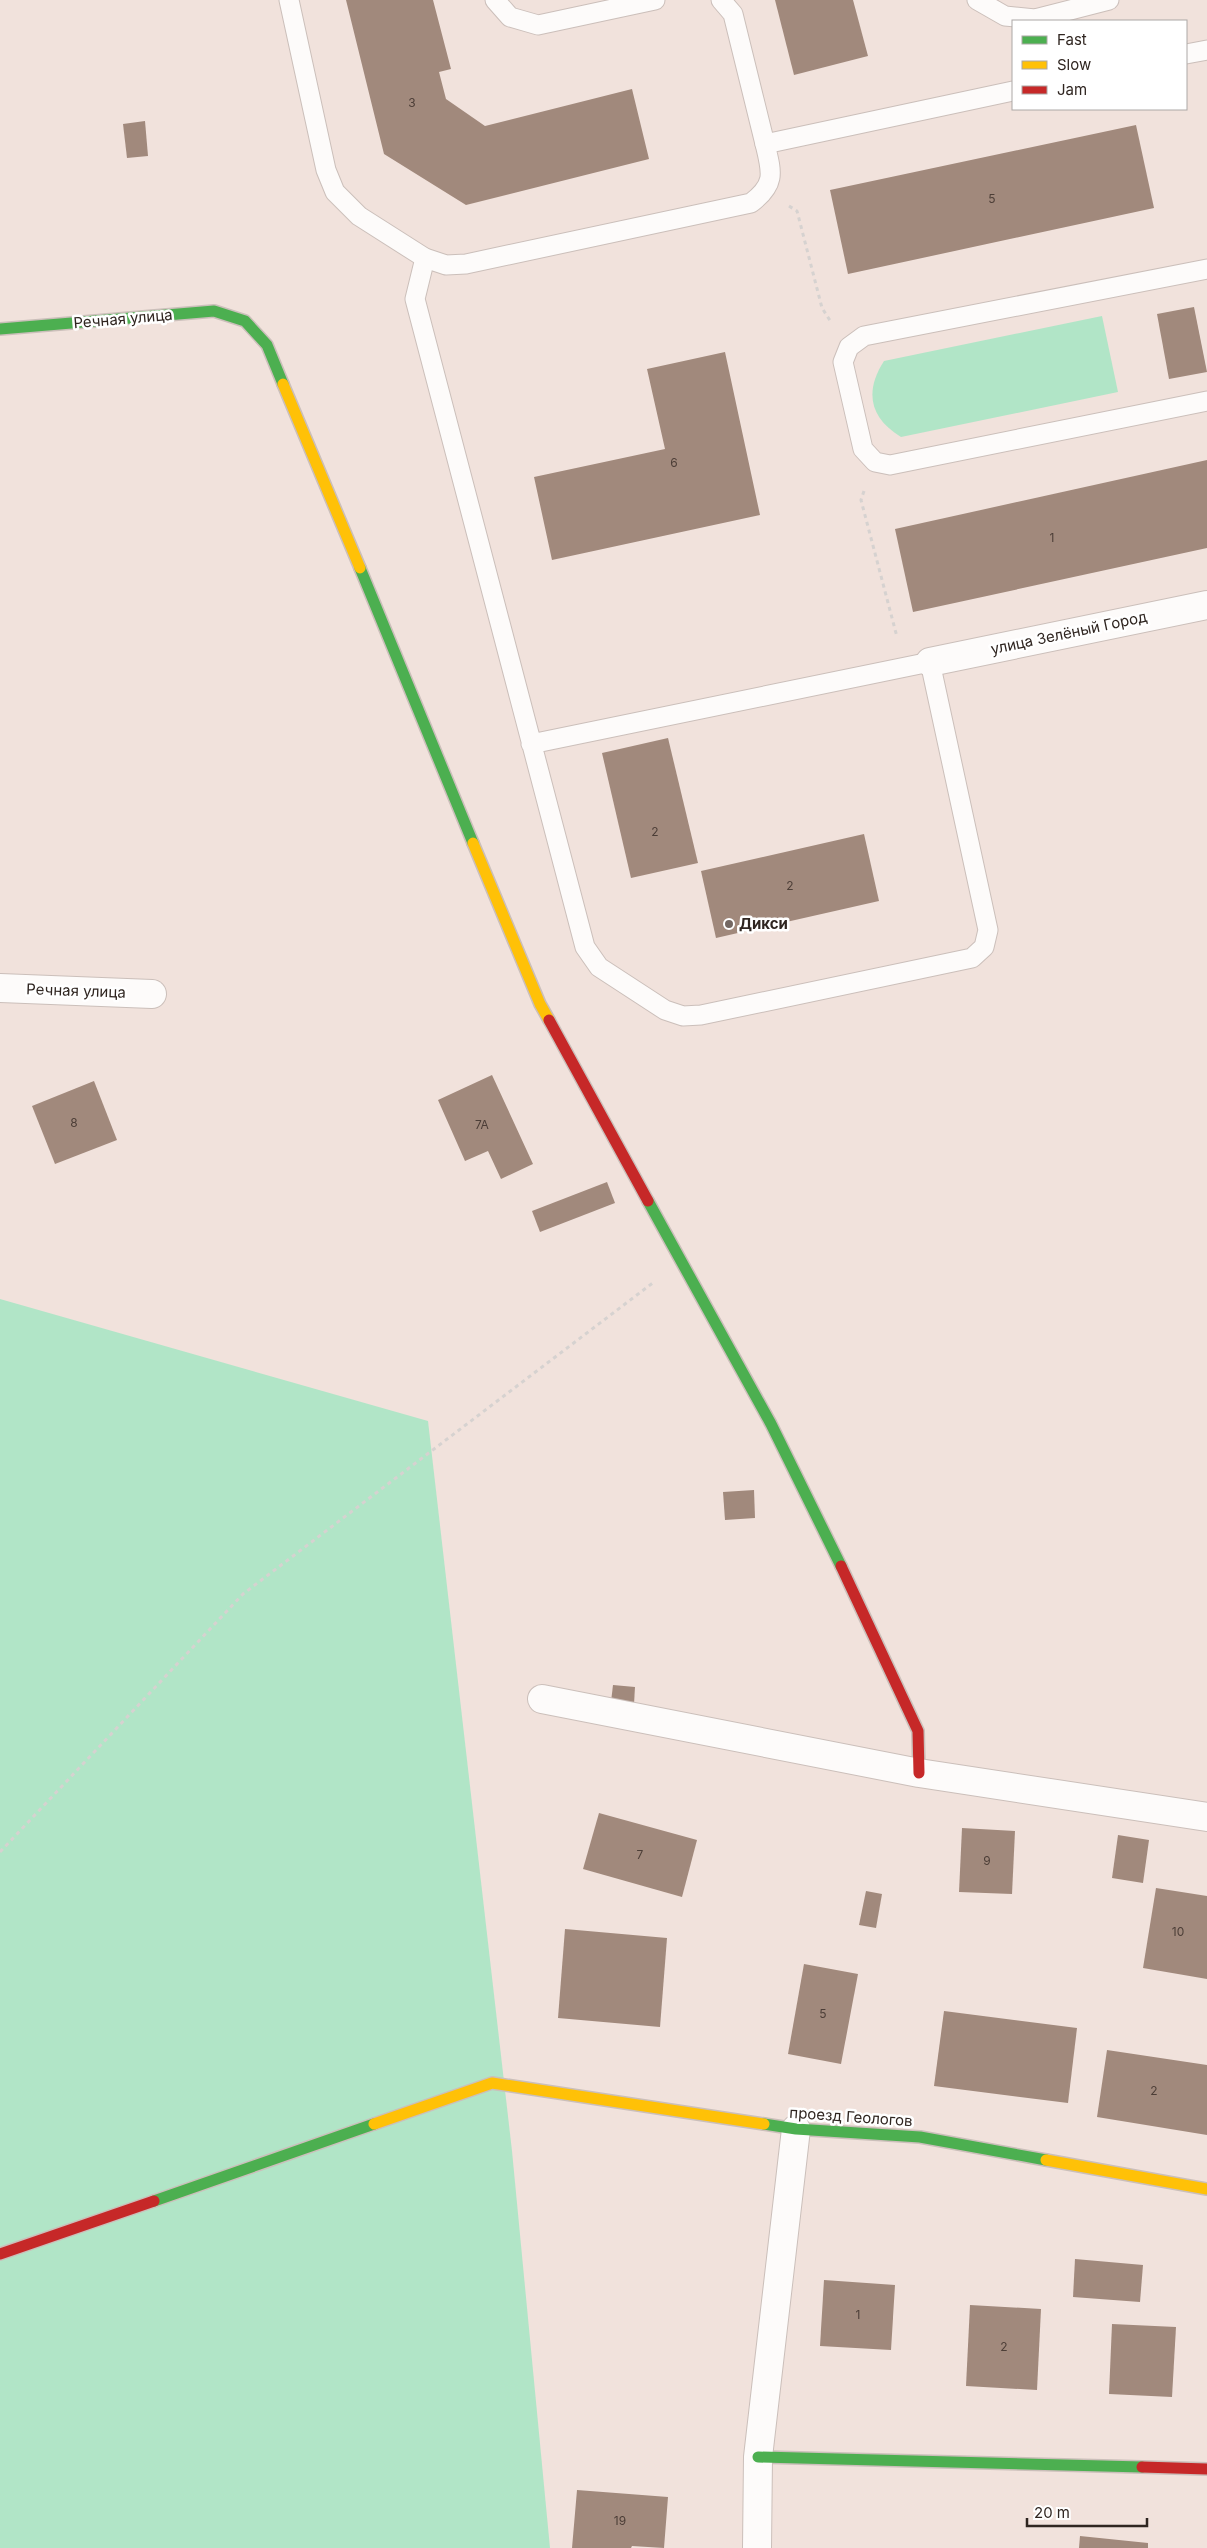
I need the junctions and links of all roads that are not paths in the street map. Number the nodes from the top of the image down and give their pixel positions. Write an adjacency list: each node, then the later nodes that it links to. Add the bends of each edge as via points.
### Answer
1 (289, 0): 11 (lane, via 326,170 334,192 359,216)
2 (495, 0): 3 (lane, via 510,17 538,25)
3 (655, 0)
4 (721, 0): 10 (lane, via 733,14)
5 (977, 0): 6 (lane, via 1005,16 1034,19)
6 (1109, 0)
7 (1207, 50): 8 (lane)
8 (1187, 54)
9 (1012, 91): 10 (lane)
10 (765, 144): 11 (lane, via 772,174 765,192 751,203 466,264 446,265)
11 (425, 258): 17 (lane, via 416,299)
12 (1207, 270): 14 (lane, via 864,336 849,347 842,362 863,449 874,462 890,466)
13 (0, 329): 21 (street, Речная улица, via 214,311 245,321 267,345 540,1004 771,1424 873,1630 918,1732)
14 (1207, 401)
15 (1207, 605): 16 (street, улица Зелёный Город)
16 (930, 662): 17 (lane); 17 (lane, via 988,930 984,947 972,958 701,1015 683,1016 665,1010 599,967 589,956)
17 (532, 744)
18 (0, 988): 19 (street, Речная улица)
19 (152, 994)
20 (542, 1699): 21 (street)
21 (919, 1773): 22 (street)
22 (1207, 1817)
23 (796, 2129): 24 (street, проезд Геологов, via 920,2137); 25 (street, проезд Геологов, via 492,2083); 26 (street)
24 (1207, 2189)
25 (0, 2254)
26 (758, 2457): 27 (street); 28 (street)
27 (1207, 2469)
28 (757, 2548)

